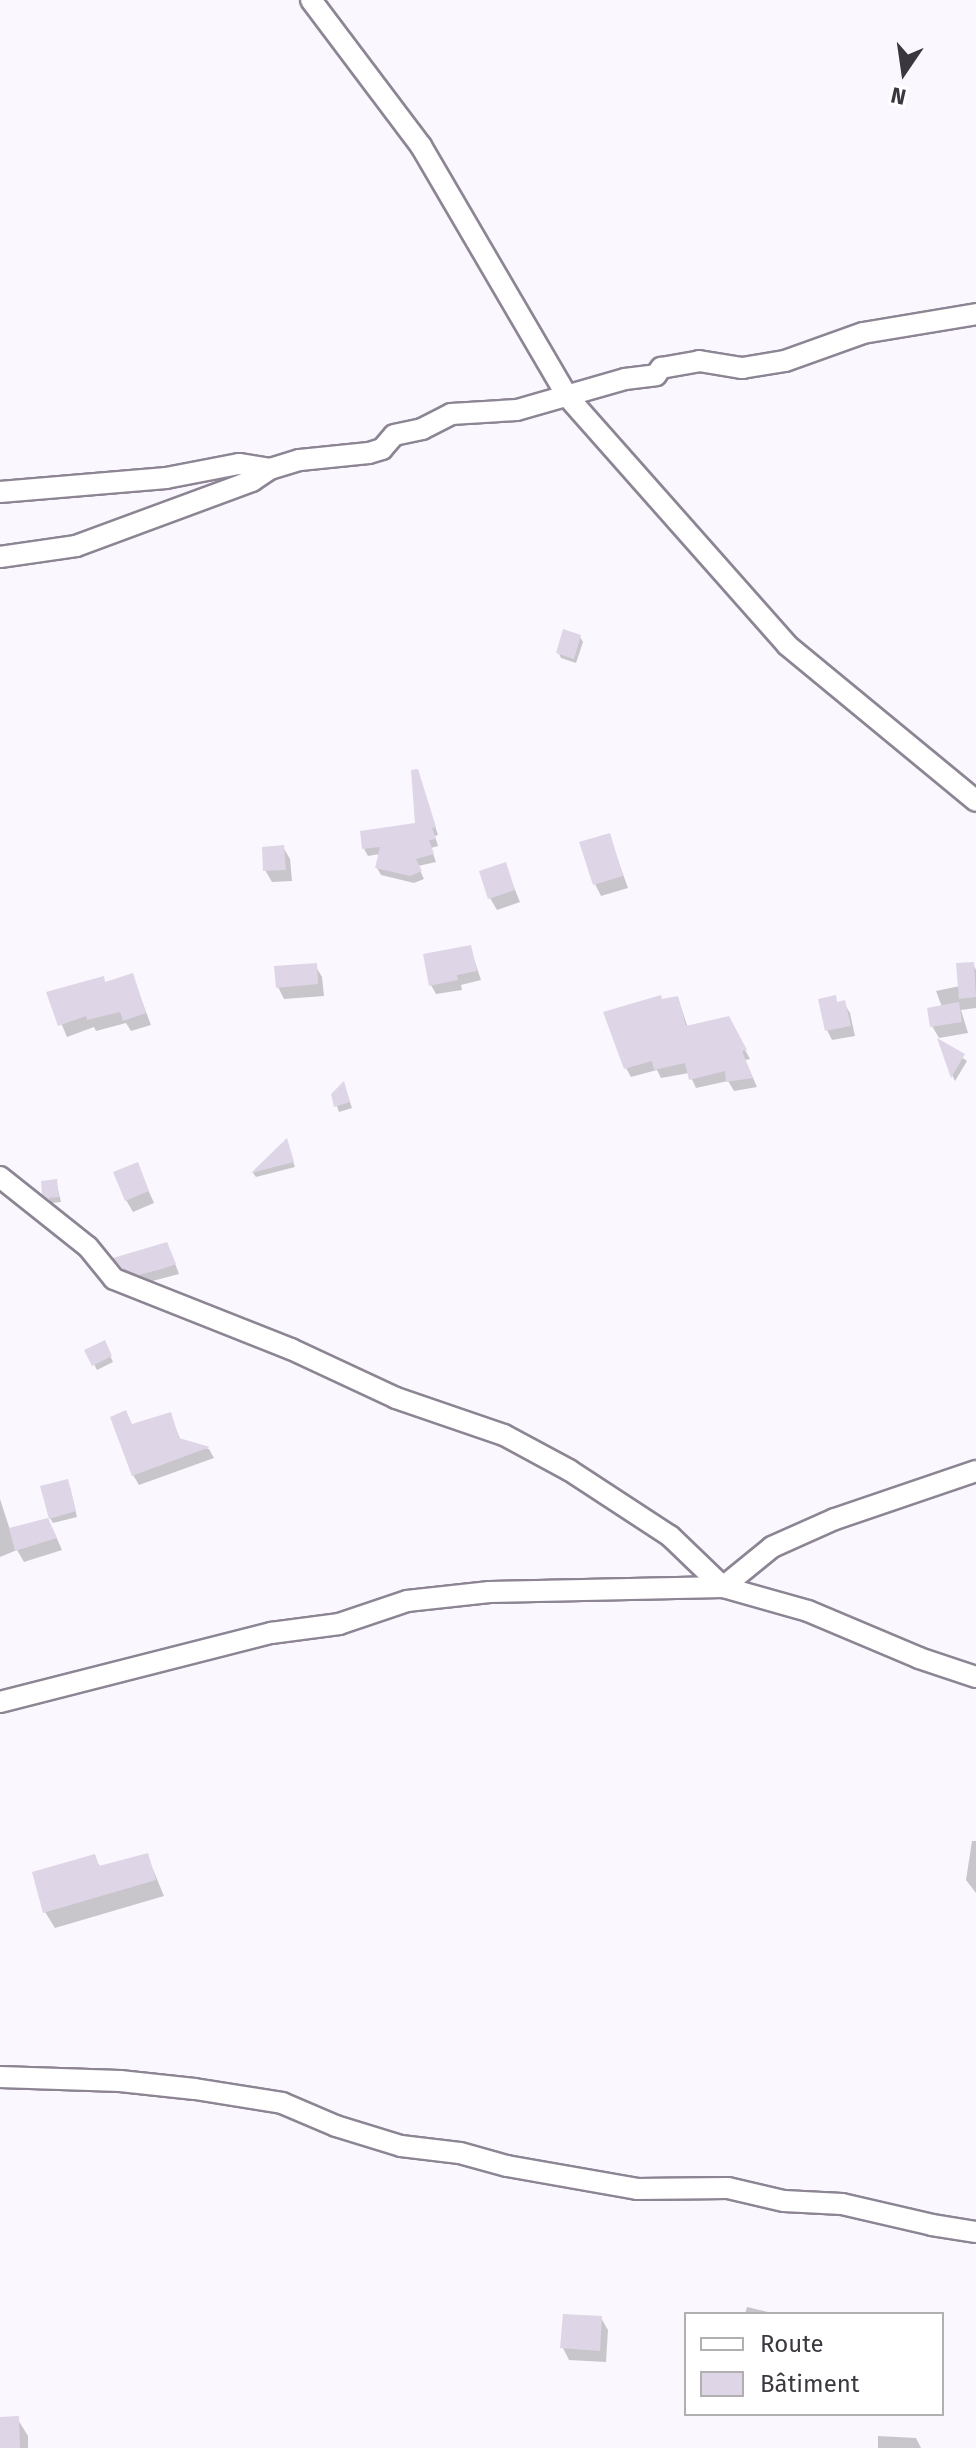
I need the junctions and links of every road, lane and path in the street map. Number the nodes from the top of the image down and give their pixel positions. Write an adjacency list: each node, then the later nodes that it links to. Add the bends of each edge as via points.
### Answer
1 (311, 0): 3 (street, via 421,146)
2 (976, 314): 3 (street, via 889,326 785,361 742,368 699,361 661,368 656,375)
3 (567, 396): 4 (street, via 517,410 451,414 422,429 394,435 382,449); 7 (street, via 787,645)
4 (270, 469): 5 (street, via 239,464 166,478); 6 (street, via 252,481 76,546)
5 (0, 492)
6 (0, 557)
7 (976, 801)
8 (0, 1177): 10 (street, via 88,1247 114,1279 291,1349 396,1398 504,1435 670,1536)
9 (976, 1471): 10 (street, via 835,1519 772,1547)
10 (723, 1587): 11 (street, via 808,1611); 12 (street, via 490,1592 407,1601 339,1624 271,1633)
11 (976, 1677)
12 (0, 1702)
13 (0, 2077): 14 (street, via 195,2089 282,2103 401,2146 460,2153 507,2166 637,2189 728,2188 784,2201 842,2204)
14 (976, 2232)

